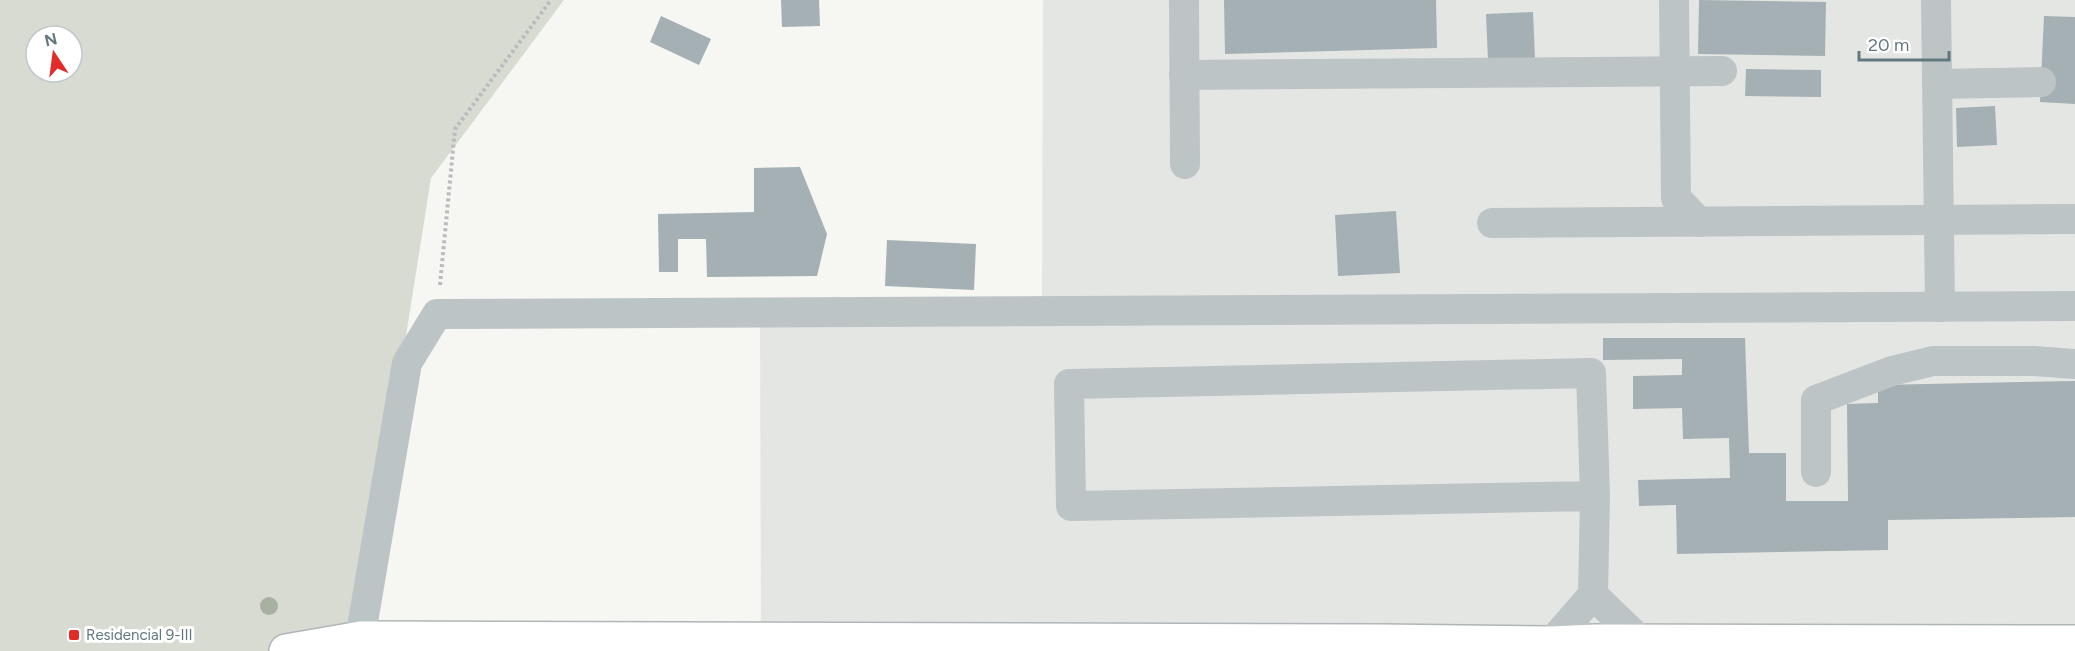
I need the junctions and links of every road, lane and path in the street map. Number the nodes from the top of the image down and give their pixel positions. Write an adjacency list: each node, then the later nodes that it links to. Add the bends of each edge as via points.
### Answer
1 (551, 0): 17 (path, via 455,129)
2 (1184, 0): 7 (street)
3 (1674, 0): 5 (street)
4 (1936, 0): 9 (street)
5 (1674, 71): 6 (street); 7 (street); 13 (street, via 1676,198)
6 (1722, 71)
7 (1184, 75): 10 (street)
8 (2041, 82): 9 (street)
9 (1937, 84): 12 (street)
10 (1185, 164)
11 (2075, 219): 12 (street)
12 (1939, 220): 13 (street); 16 (street)
13 (1699, 222): 14 (street)
14 (1492, 223)
15 (2075, 306): 16 (street)
16 (1940, 307): 17 (street)
17 (437, 314): 25 (street, via 407,363)
18 (2075, 364): 19 (street, via 2034,360 1933,361 1892,371 1816,400)
19 (1816, 472)
20 (1595, 496): 20 (street, via 1591,374 1069,384 1071,506); 21 (street)
21 (1593, 595): 22 (street); 24 (street)
22 (1641, 641): 23 (main road); 24 (main road)
23 (2075, 642)
24 (1551, 643): 25 (main road, via 1381,640)
25 (359, 644): 26 (main road)
26 (286, 651)

